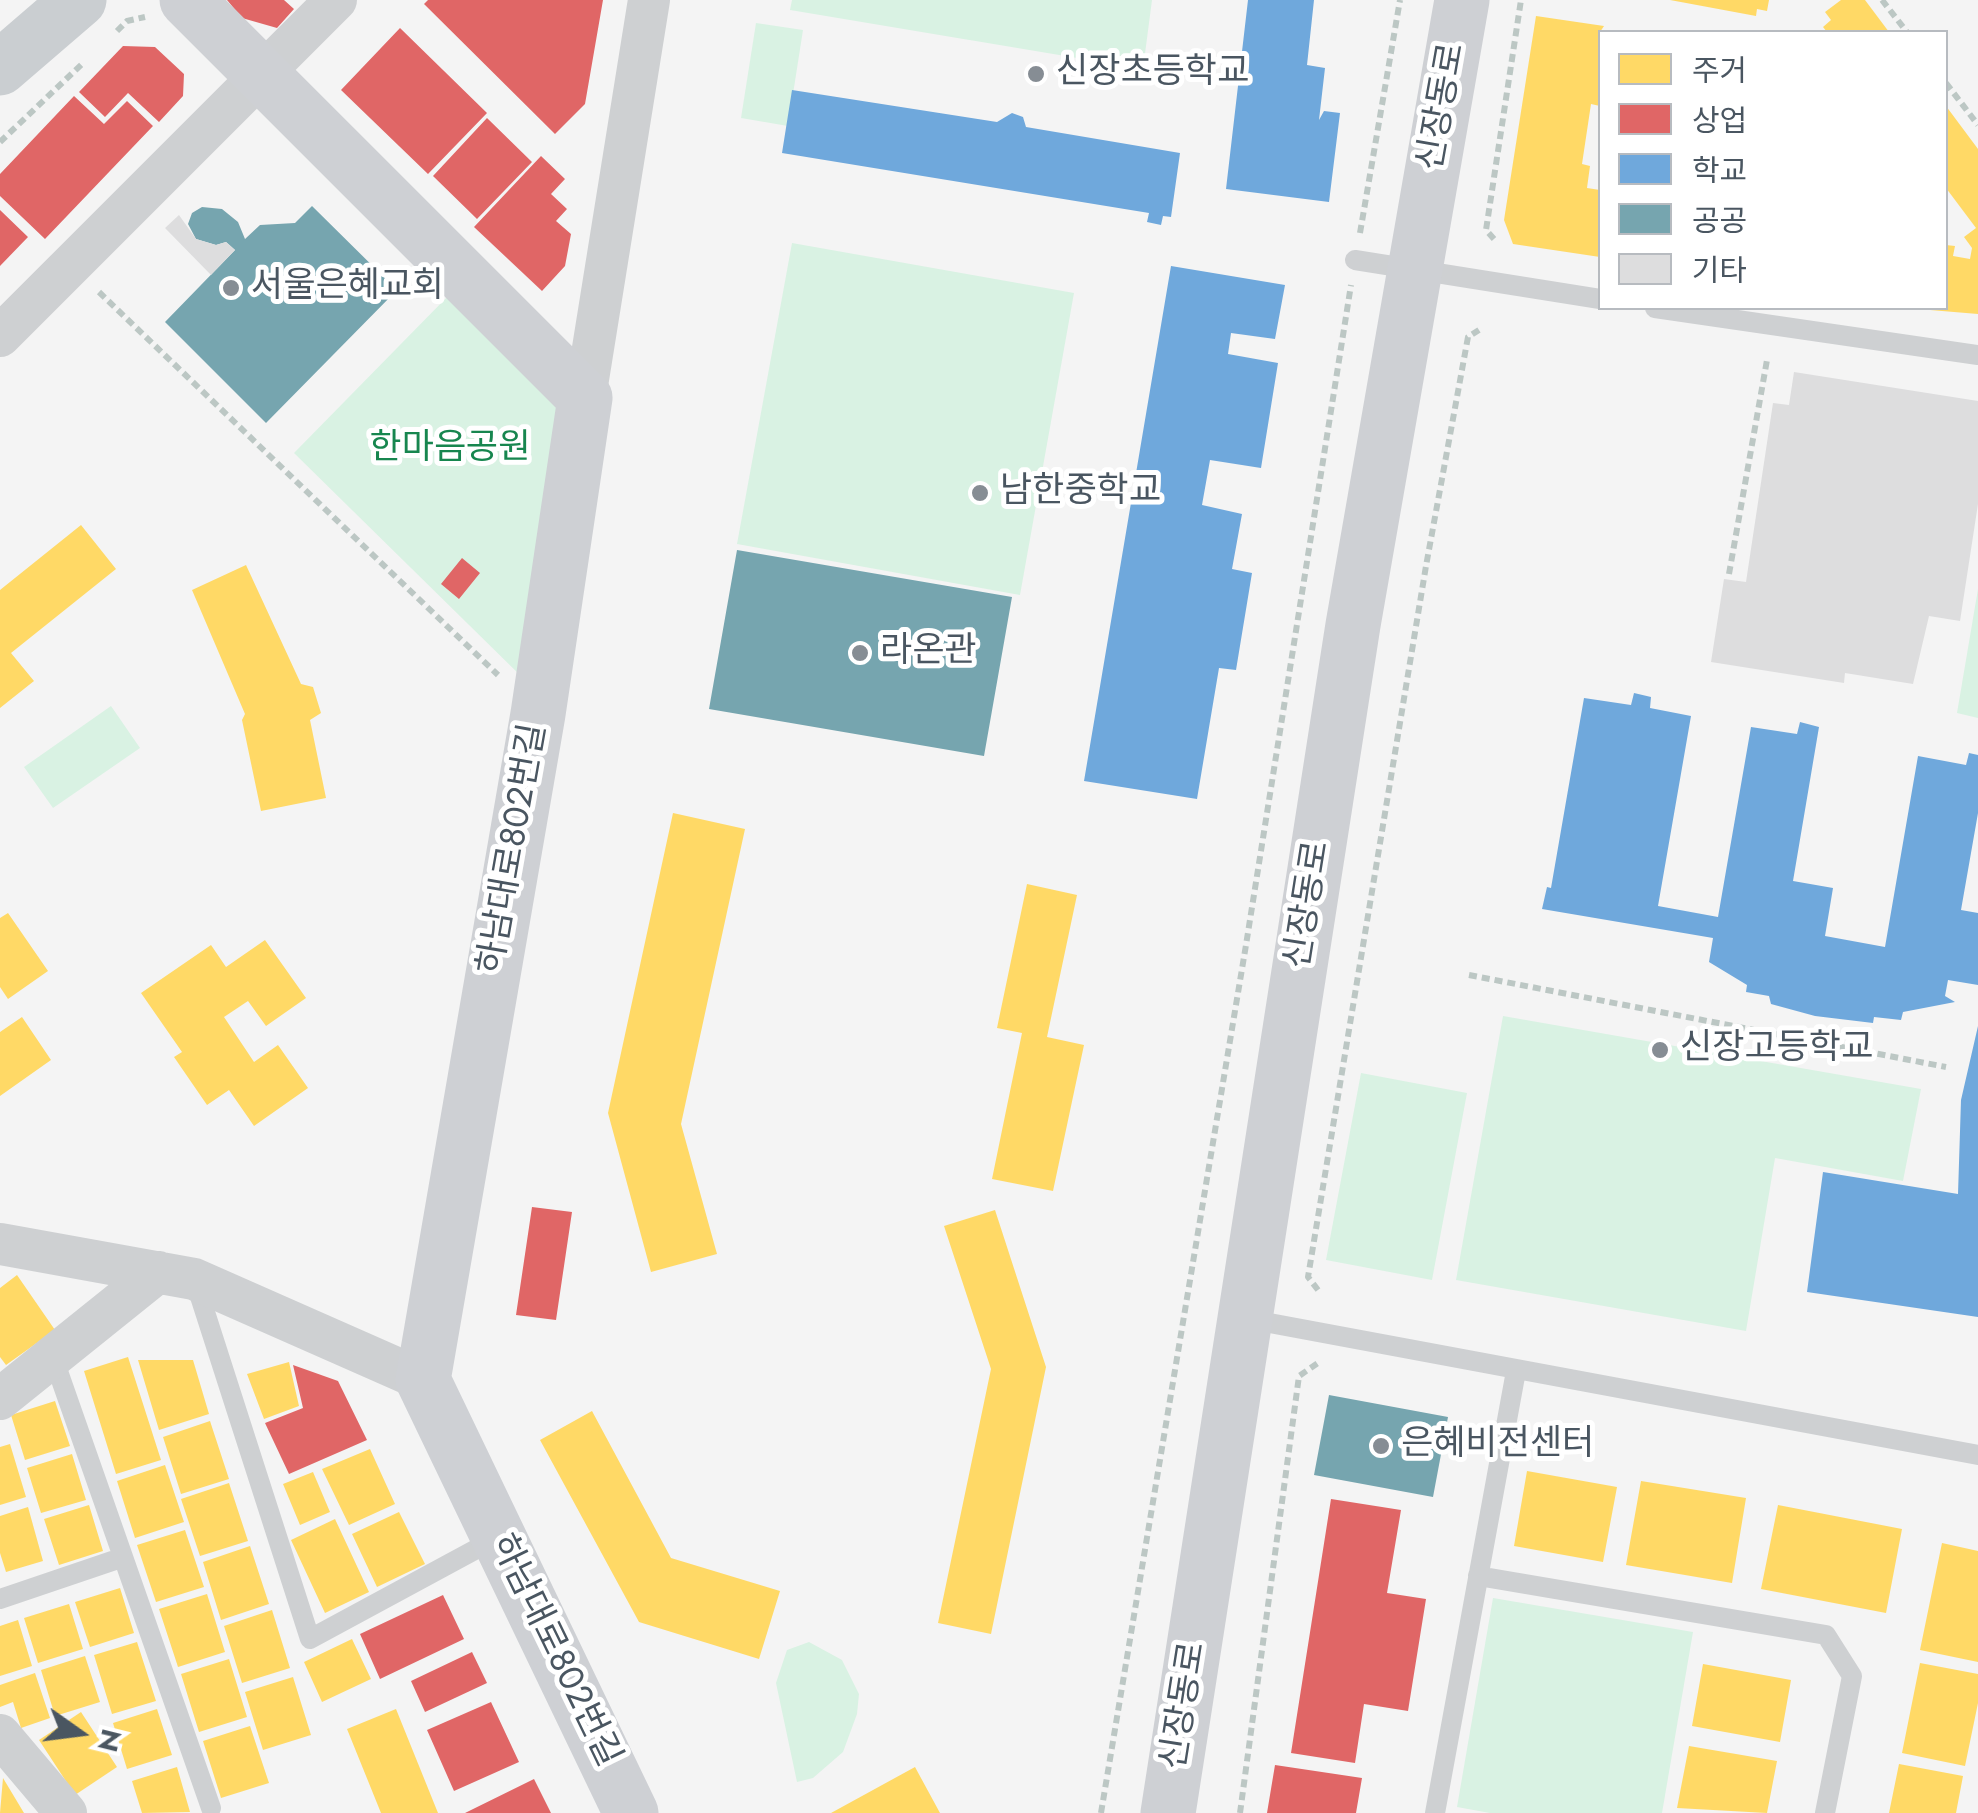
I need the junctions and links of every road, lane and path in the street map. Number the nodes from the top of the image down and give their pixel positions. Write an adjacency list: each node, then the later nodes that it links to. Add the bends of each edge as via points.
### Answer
1 (336, 0): 12 (street)
2 (649, 0): 26 (street)
3 (1400, 0): 17 (path)
4 (1462, 0): 19 (street, 신장동로)
5 (1521, 0): 16 (path, via 1486,230)
6 (1882, 0): 9 (path)
7 (169, 8): 8 (path, via 128,21); 12 (street)
8 (96, 17): 11 (main road)
9 (1905, 30)
10 (85, 61): 15 (path)
11 (0, 68)
12 (260, 73): 18 (street); 26 (street)
13 (1948, 86): 14 (path)
14 (1978, 125)
15 (0, 142)
16 (1494, 240)
17 (1356, 260): 19 (lane); 49 (path)
18 (71, 266): 23 (street); 28 (path)
19 (1414, 268): 20 (lane); 34 (street, 신장동로)
20 (1598, 299)
21 (1668, 310): 24 (lane)
22 (1482, 328): 33 (path, via 1468,336 1426,566 1308,1277)
23 (0, 336)
24 (1978, 356)
25 (1767, 360): 27 (path)
26 (585, 398): 28 (street, 하남대로802번길)
27 (1729, 574)
28 (538, 714): 38 (street, 하남대로802번길)
29 (1470, 975): 30 (path)
30 (1946, 1067)
31 (0, 1244): 32 (street)
32 (176, 1275): 35 (street); 38 (street); 41 (lane, via 310,1638)
33 (1318, 1290)
34 (1246, 1318): 37 (lane); 50 (street, 신장동로)
35 (53, 1357): 39 (street); 42 (lane)
36 (1308, 1370): 51 (path, via 1300,1376)
37 (1516, 1370): 40 (lane); 43 (lane)
38 (423, 1380): 41 (street, 하남대로802번길)
39 (0, 1399)
40 (1978, 1455)
41 (499, 1538): 48 (street, 하남대로802번길)
42 (121, 1558): 44 (lane); 46 (lane)
43 (1478, 1576): 52 (lane); 53 (lane, via 1826,1635 1852,1676)
44 (0, 1599)
45 (0, 1735): 47 (street)
46 (212, 1808)
47 (66, 1813)
48 (632, 1813)
49 (1101, 1813)
50 (1168, 1813)
51 (1240, 1813)
52 (1435, 1813)
53 (1825, 1813)

